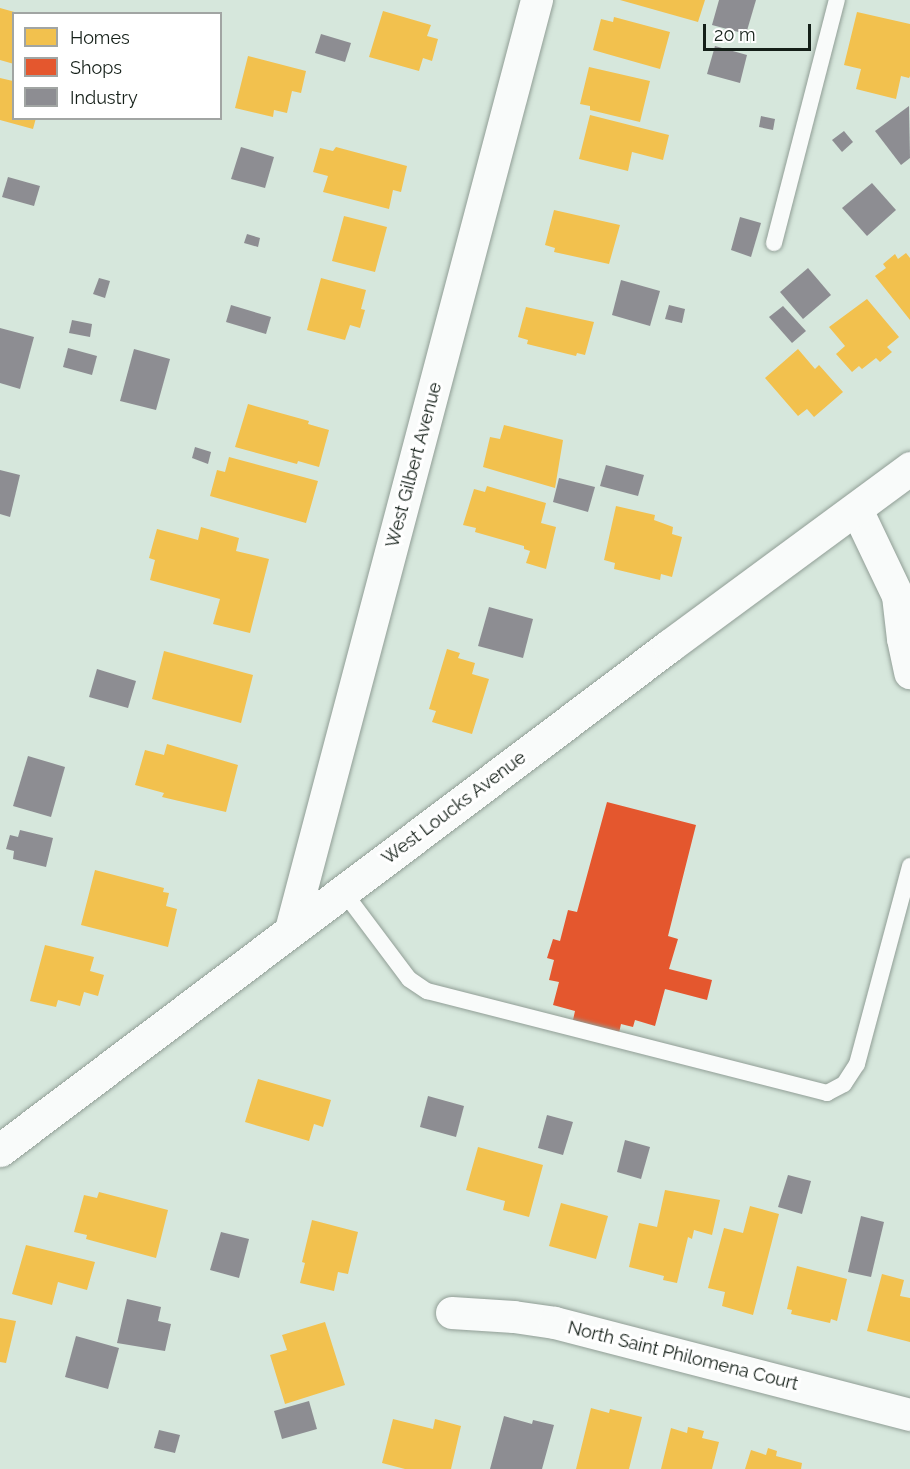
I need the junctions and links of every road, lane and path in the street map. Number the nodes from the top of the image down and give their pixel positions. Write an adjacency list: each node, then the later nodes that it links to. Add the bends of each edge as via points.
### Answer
1 (537, 0): 9 (street, West Gilbert Avenue)
2 (837, 0): 3 (lane)
3 (774, 243)
4 (910, 468): 5 (street, West Loucks Avenue)
5 (857, 510): 6 (street, via 898,596); 8 (street, West Loucks Avenue)
6 (910, 673)
7 (910, 866): 8 (lane, via 857,1064 844,1084 827,1093 427,991 409,979)
8 (343, 891): 9 (street, West Loucks Avenue)
9 (291, 930): 10 (street, West Loucks Avenue)
10 (0, 1150)
11 (452, 1313): 12 (street, North Saint Philomena Court, via 514,1317 584,1329)
12 (910, 1415)

